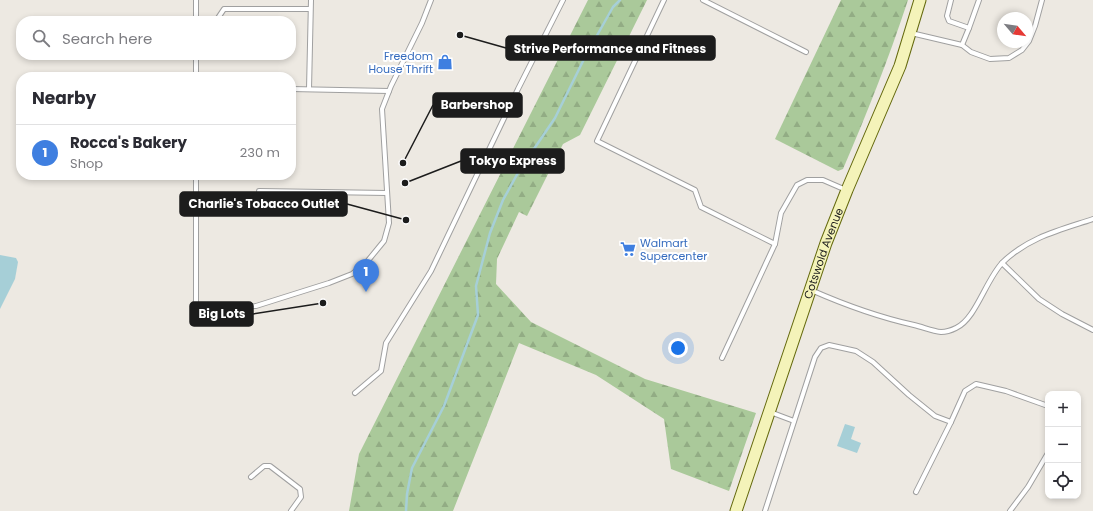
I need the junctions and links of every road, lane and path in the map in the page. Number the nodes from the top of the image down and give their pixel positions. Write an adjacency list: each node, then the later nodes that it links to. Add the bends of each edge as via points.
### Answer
1 (196, 0): 14 (lane)
2 (311, 0): 13 (lane)
3 (431, 0): 24 (lane)
4 (563, 0): 35 (lane, via 431,271 386,343 381,372)
5 (664, 0): 30 (lane, via 597,140 695,190 701,207)
6 (703, 0): 12 (lane)
7 (714, 0): 12 (lane)
8 (920, 0): 17 (street, Cotswold Avenue)
9 (951, 0): 16 (lane, via 948,21)
10 (979, 0): 16 (lane)
11 (1042, 0): 18 (lane, via 1030,41 1009,58 990,59 970,52)
12 (712, 5): 19 (lane)
13 (310, 9): 15 (lane, via 224,9); 23 (lane)
14 (196, 16)
15 (219, 16)
16 (969, 28): 18 (lane)
17 (911, 33): 18 (lane); 26 (street, Cotswold Avenue, via 891,90)
18 (962, 46)
19 (806, 52)
20 (196, 60): 21 (lane)
21 (196, 72)
22 (296, 89): 23 (lane)
23 (309, 89): 24 (lane)
24 (389, 91): 28 (lane, via 382,109)
25 (196, 180): 28 (lane, via 196,308 256,306 352,274 366,263 384,241 389,223)
26 (847, 190): 30 (lane, via 823,180 807,180 796,185 781,213); 32 (street, Cotswold Avenue)
27 (259, 191): 28 (lane)
28 (387, 193)
29 (1093, 219): 31 (lane, via 1038,237)
30 (775, 244): 34 (lane)
31 (1002, 263): 32 (lane, via 968,320 957,328 943,332 891,320); 33 (lane, via 1039,299)
32 (810, 290): 37 (street, Cotswold Avenue)
33 (1093, 330)
34 (722, 358)
35 (355, 393)
36 (1045, 405): 39 (lane, via 1006,390 976,384 965,391)
37 (769, 412): 38 (lane); 44 (street, Cotswold Avenue)
38 (794, 421): 39 (lane, via 815,357 821,348 829,345 856,351 873,362 935,416); 45 (lane)
39 (951, 422): 42 (lane)
40 (1045, 458): 46 (lane)
41 (251, 477): 43 (lane, via 264,466 270,466 300,489 301,497)
42 (916, 492)
43 (291, 511)
44 (736, 511)
45 (765, 511)
46 (1010, 511)

